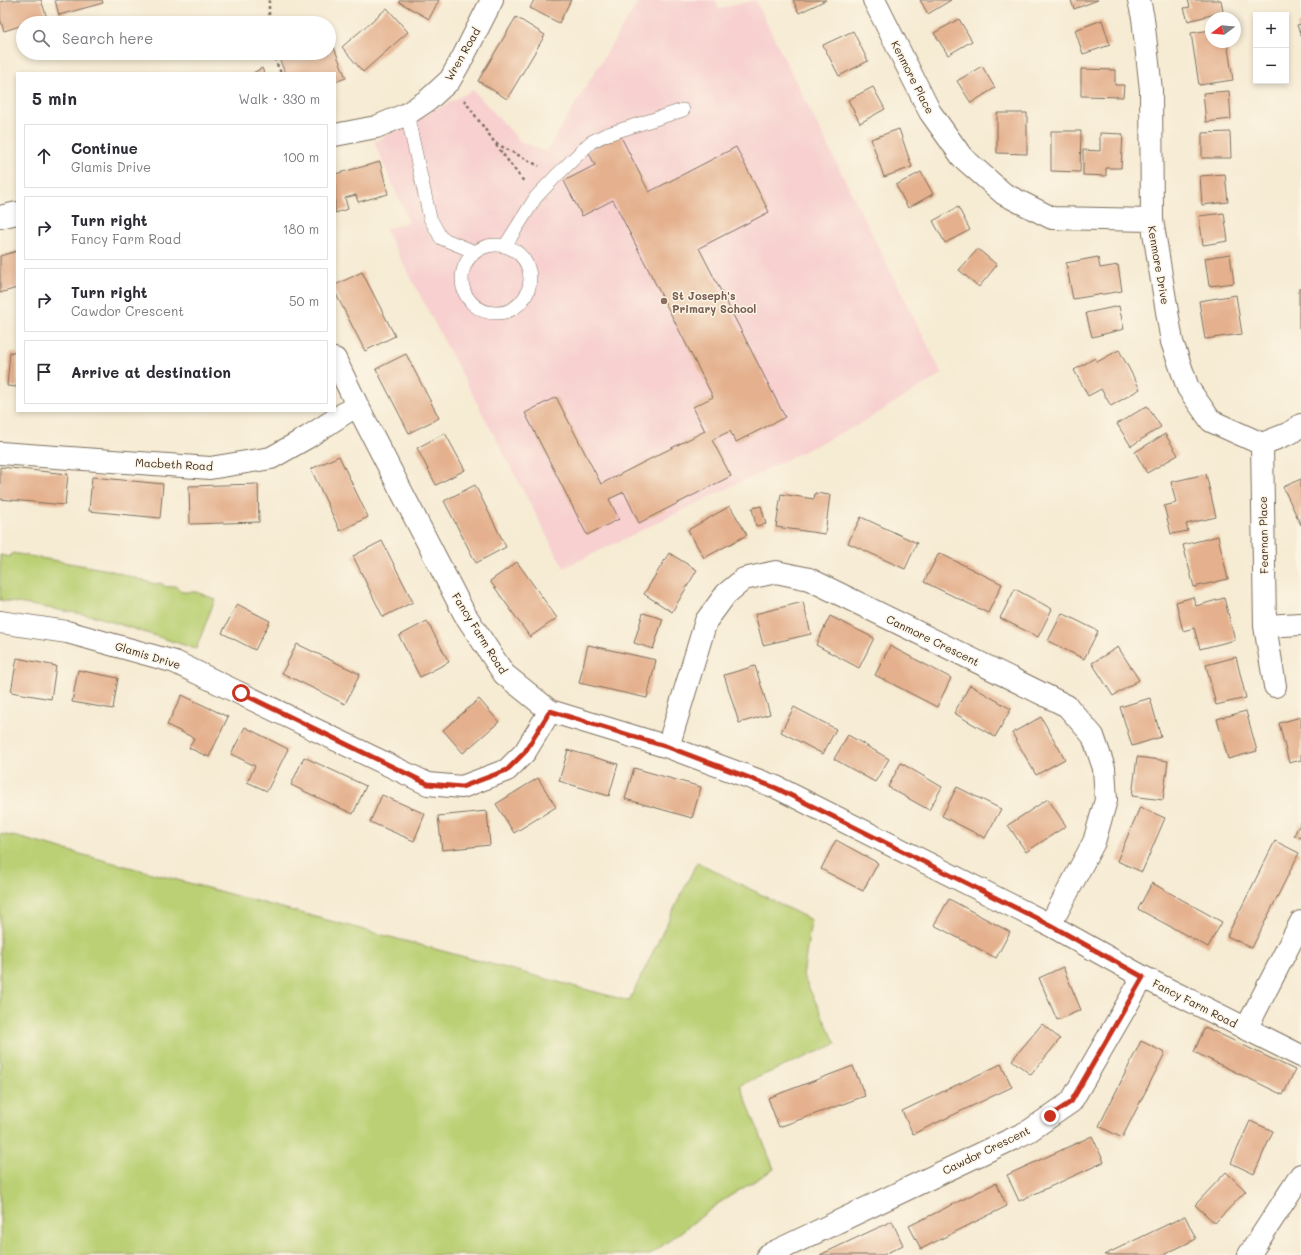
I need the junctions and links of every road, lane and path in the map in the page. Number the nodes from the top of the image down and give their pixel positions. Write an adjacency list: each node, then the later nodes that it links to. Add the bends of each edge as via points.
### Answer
1 (269, 0): 5 (path)
2 (492, 0): 8 (street, Wren Road)
3 (874, 0): 17 (street, Kenmore Place, via 930,112 962,157 1004,194 1052,218)
4 (1139, 0): 17 (street, Kenmore Drive, via 1151,90)
5 (269, 16)
6 (275, 60): 7 (path)
7 (281, 72)
8 (450, 80): 10 (street, Wren Road, via 428,100); 12 (path)
9 (684, 110): 13 (lane, via 605,135 591,142)
10 (407, 114): 11 (street, Wren Road, via 376,127); 19 (lane, via 430,218 441,238)
11 (336, 135)
12 (495, 144): 13 (path); 14 (path)
13 (556, 176): 14 (lane)
14 (536, 197): 18 (lane)
15 (16, 213): 16 (street)
16 (0, 217)
17 (1152, 220): 23 (street, Kenmore Drive, via 1172,342 1188,388 1212,421)
18 (505, 246): 19 (lane, via 487,246); 19 (lane, via 520,255 525,262 530,282 522,300 500,312 480,309 467,296 462,280 463,270)
19 (475, 252)
20 (336, 361): 21 (street, Fancy Farm Road)
21 (357, 405): 24 (street, Macbeth Road, via 271,458 210,468); 29 (street, Fancy Farm Road, via 464,613 504,674)
22 (1301, 425): 23 (street, via 1290,433)
23 (1262, 444): 27 (street, Fearnan Place)
24 (0, 453)
25 (0, 622): 29 (street, Glamis Drive, via 67,632 175,662 428,784 462,787 507,770 525,752)
26 (1301, 624): 27 (street)
27 (1265, 626): 28 (street, Fearnan Place)
28 (1275, 686)
29 (550, 711): 30 (street, Fancy Farm Road)
30 (668, 747): 32 (street, Fancy Farm Road, via 776,788); 32 (street, Canmore Crescent, via 706,621 726,594 744,580 776,572 809,579 1067,706 1093,736 1104,768 1106,800 1094,842)
31 (1301, 922): 34 (street)
32 (1050, 925): 33 (street, Fancy Farm Road)
33 (1143, 977): 34 (street, Fancy Farm Road); 37 (street, Cawdor Crescent, via 1071,1102 1029,1131)
34 (1246, 1029): 35 (street, Fancy Farm Road)
35 (1301, 1056)
36 (1301, 1175): 38 (street)
37 (768, 1255)
38 (1249, 1255)

